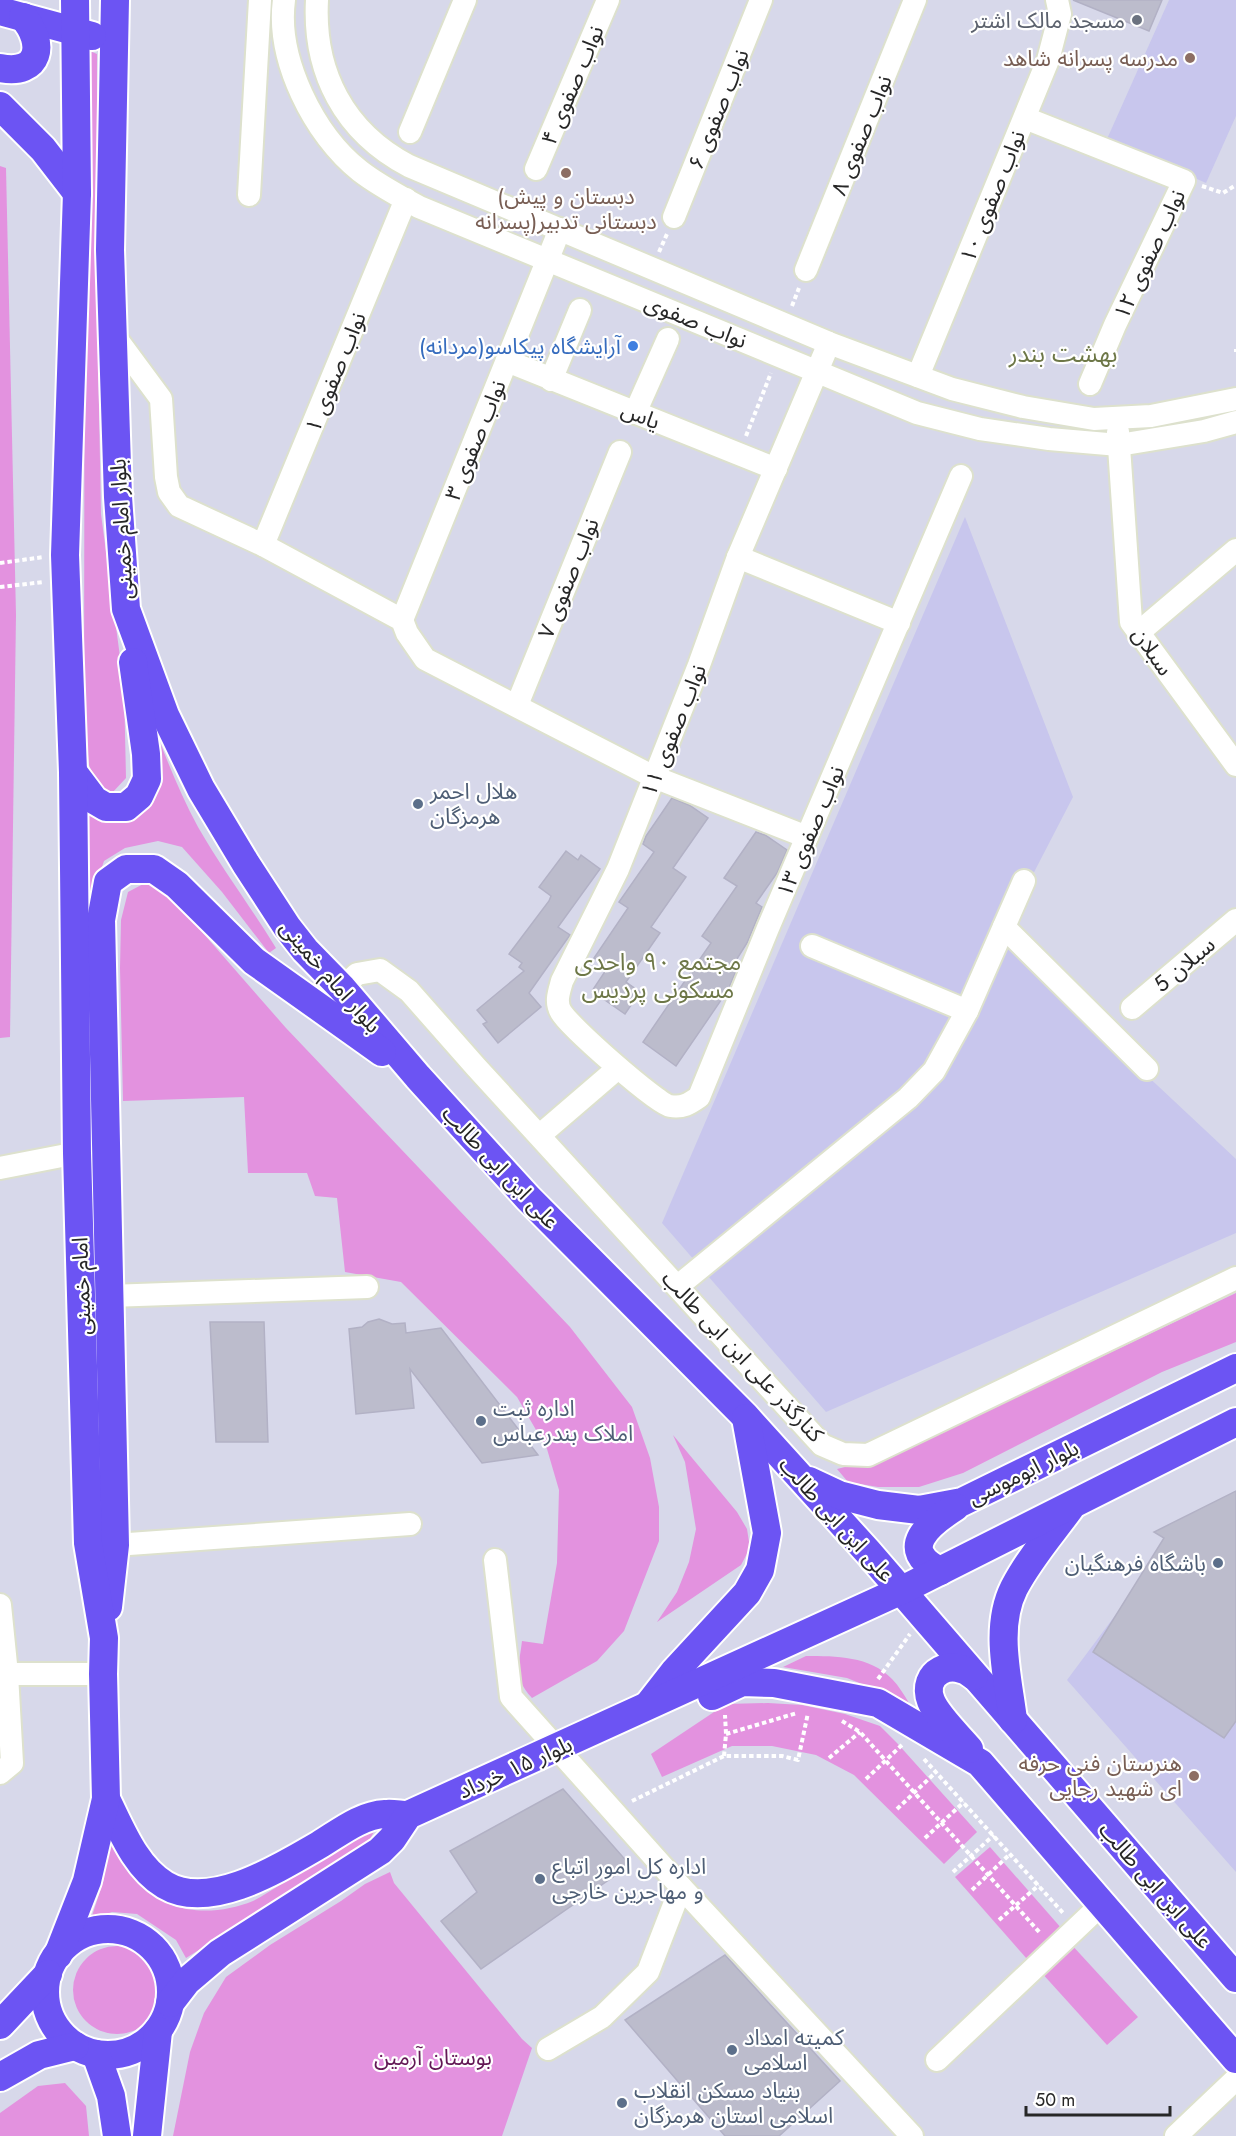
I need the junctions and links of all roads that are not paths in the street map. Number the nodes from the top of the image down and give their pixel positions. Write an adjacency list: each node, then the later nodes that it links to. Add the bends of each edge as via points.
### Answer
1 (75, 0): 12 (main road)
2 (115, 0): 13 (main road, بلوار امام خمینی)
3 (260, 0): 20 (street)
4 (284, 0): 21 (street, نواب صفوی, via 283,20 292,72 318,125 358,170)
5 (316, 0): 23 (street, نواب صفوی, via 318,36 331,86 344,110 368,138 409,166)
6 (465, 0): 17 (street)
7 (608, 0): 18 (street, نواب صفوی ۴)
8 (761, 0): 22 (street, نواب صفوی ۶)
9 (915, 0): 25 (street, نواب صفوی ۸)
10 (1059, 7): 16 (street, نواب صفوی ۱۰, via 1048,60)
11 (11, 14): 12 (main road); 14 (main road, via 35,34 37,49 32,62 19,70)
12 (74, 32): 13 (main road); 19 (main road)
13 (114, 42): 27 (main road, بلوار امام خمینی, via 110,250)
14 (0, 68)
15 (0, 106): 19 (main road)
16 (1025, 118): 32 (street, نواب صفوی ۱۰); 34 (street, نواب صفوی ۱۲, via 1184,181)
17 (410, 132)
18 (536, 169)
19 (77, 192): 52 (main road, via 66,568)
20 (249, 195)
21 (406, 199): 24 (street, نواب صفوی); 43 (street, نواب صفوی ۱)
22 (674, 217)
23 (560, 229): 24 (street, نواب صفوی ۳); 29 (street, نواب صفوی)
24 (548, 260): 30 (street, نواب صفوی ۳); 31 (street, نواب صفوی)
25 (806, 270)
26 (580, 310): 33 (street)
27 (113, 334): 43 (street, via 161,399 169,492 179,506); 46 (main road, بلوار امام خمینی)
28 (668, 339): 36 (street)
29 (829, 343): 31 (street, نواب صفوی ۱۱); 32 (street, نواب صفوی)
30 (507, 361): 33 (street, یاس); 47 (street, نواب صفوی ۳)
31 (818, 372): 39 (street, نواب صفوی, via 917,413 980,429); 41 (street, نواب صفوی ۱۱)
32 (918, 376): 37 (street, نواب صفوی, via 1023,407)
33 (551, 380): 36 (street, یاس)
34 (1090, 384)
35 (1236, 399): 37 (street, نواب صفوی, via 1151,416)
36 (635, 413): 41 (street, یاس)
37 (1116, 418): 39 (street, سبلان)
38 (1236, 422): 39 (street, نواب صفوی)
39 (1119, 446): 49 (street, سبلان, via 1131,622)
40 (620, 452): 50 (street, نواب صفوی ۷)
41 (776, 469): 45 (street, نواب صفوی ۱۱)
42 (961, 476): 48 (street, نواب صفوی ۱۳)
43 (264, 545): 47 (street)
44 (1236, 550): 49 (street)
45 (738, 557): 48 (street); 53 (street, نواب صفوی ۱۱)
46 (126, 609): 52 (main road, via 147,779 139,796 126,807 106,807 94,800); 59 (main road, بلوار امام خمینی, via 165,715 201,789 287,927)
47 (402, 620): 50 (street, via 425,659)
48 (899, 623): 54 (street, نواب صفوی ۱۳)
49 (1138, 633): 51 (street, سبلان)
50 (517, 705): 53 (street)
51 (1231, 749)
52 (73, 772): 66 (main road, امام خمینی)
53 (654, 777): 54 (street); 62 (street, نواب صفوی ۱۱, via 618,869 557,998 561,1012)
54 (807, 837): 62 (street, نواب صفوی ۱۳, via 699,1096 685,1107 667,1106)
55 (1024, 881): 57 (street)
56 (1236, 920): 60 (street, سبلان 5)
57 (1005, 927): 61 (street); 63 (street)
58 (812, 946): 61 (street)
59 (342, 988): 64 (main road, بلوار امام خمینی); 65 (street, کنارگذر علی ابن ابی طالب, via 357,974 380,970 409,991)
60 (1132, 1008)
61 (967, 1011): 69 (street, via 934,1071 908,1098)
62 (618, 1068): 65 (street)
63 (1147, 1069)
64 (418, 1077): 71 (main road, via 254,961 177,885 154,869 126,868 108,882 101,920); 73 (main road, علی ابن ابی طالب, via 528,1198)
65 (540, 1135): 69 (street, کنارگذر علی ابن ابی طالب)
66 (77, 1153): 67 (street); 84 (main road, امام خمینی, via 88,1544)
67 (0, 1168)
68 (1236, 1278): 69 (street, کنارگذر علی ابن ابی طالب, via 868,1455 843,1454 822,1445)
69 (678, 1286)
70 (367, 1287): 71 (street)
71 (109, 1296): 79 (main road)
72 (1236, 1368): 76 (main road, بلوار ابوموسی)
73 (746, 1416): 75 (main road, علی ابن ابی طالب); 88 (main road, via 767,1533 760,1570 747,1593)
74 (1236, 1422): 77 (main road)
75 (801, 1477): 76 (main road, بلوار ابوموسی, via 839,1495 878,1505 919,1510); 82 (main road, علی ابن ابی طالب)
76 (962, 1502): 81 (main road, via 922,1533 919,1551 926,1564)
77 (1075, 1502): 81 (main road); 89 (main road, via 1013,1589 1004,1650)
78 (410, 1524): 79 (street)
79 (116, 1545): 84 (main road)
80 (495, 1560): 90 (street, via 511,1697)
81 (940, 1571): 82 (main road)
82 (900, 1591): 87 (main road, علی ابن ابی طالب); 88 (main road, بلوار ۱۵ خرداد)
83 (0, 1605): 85 (street)
84 (105, 1638): 86 (main road, امام خمینی)
85 (7, 1674): 86 (street); 92 (street, via 12,1763)
86 (103, 1674): 93 (main road, امام خمینی)
87 (974, 1676): 89 (main road, علی ابن ابی طالب); 91 (main road, via 950,1666 931,1682 929,1691 934,1707)
88 (646, 1708): 90 (main road, بلوار ۱۵ خرداد); 91 (main road, via 679,1709 742,1682 774,1683 878,1703)
89 (1013, 1720): 98 (main road, علی ابن ابی طالب)
90 (556, 1748): 94 (main road, بلوار ۱۵ خرداد); 95 (street)
91 (980, 1763): 96 (main road)
92 (0, 1773)
93 (106, 1799): 94 (main road, via 141,1862 166,1886 191,1892 213,1892 249,1883 364,1819 385,1814); 97 (main road, via 87,1881)
94 (408, 1815): 99 (main road, via 380,1851 220,1953 187,1981)
95 (681, 1887): 102 (street, via 648,1972 602,2017); 110 (street)
96 (1102, 1905): 104 (main road); 105 (street)
97 (53, 1965): 99 (main road, via 73,1940 92,1931 113,1929 134,1934 164,1962 171,1982); 100 (main road); 103 (main road, via 45,1990 47,2006 57,2028)
98 (1232, 1970)
99 (170, 2003): 101 (main road)
100 (0, 2025)
101 (158, 2031): 103 (main road, via 124,2053); 109 (main road)
102 (548, 2049)
103 (86, 2050): 106 (main road, via 39,2055); 108 (main road, via 111,2096)
104 (1236, 2059)
105 (937, 2060)
106 (0, 2077)
107 (1236, 2079): 111 (street)
108 (117, 2136)
109 (147, 2136)
110 (912, 2136)
111 (1176, 2136)

